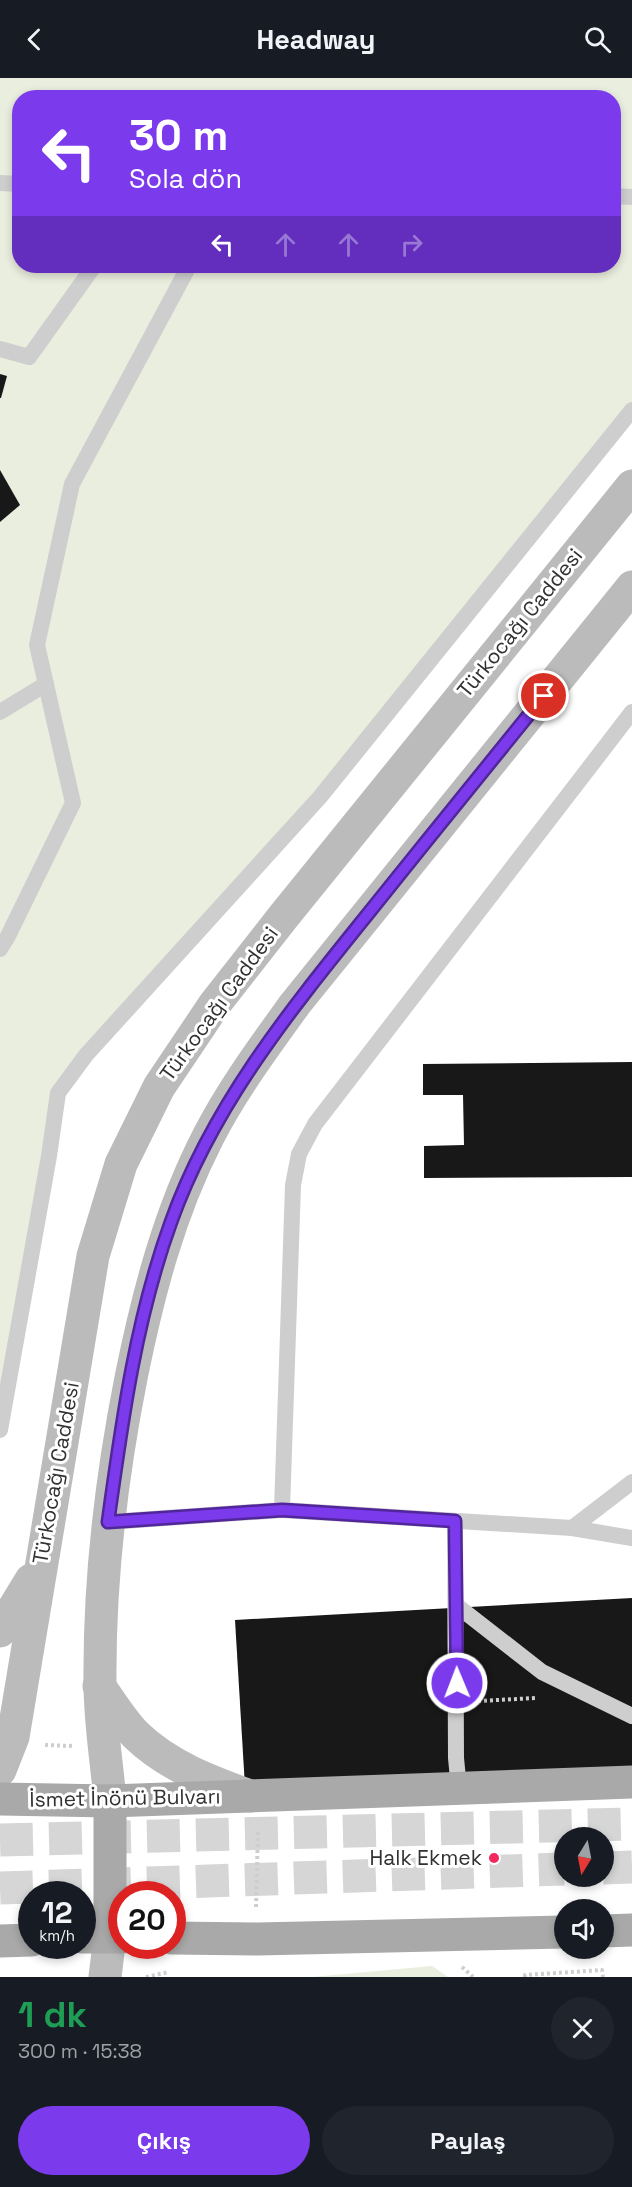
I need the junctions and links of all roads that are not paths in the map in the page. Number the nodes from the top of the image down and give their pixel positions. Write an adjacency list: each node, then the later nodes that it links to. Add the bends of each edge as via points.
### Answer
1 (89, 273): 3 (lane, via 30,357)
2 (185, 273): 7 (lane, via 72,484 37,645)
3 (0, 349)
4 (632, 410): 11 (lane, via 320,797 86,1055 58,1093)
5 (632, 486): 18 (main road, Türkocağı Caddesi, via 276,926 214,1005 159,1087 121,1164 93,1256)
6 (632, 587): 15 (main road, via 295,1004 208,1137 171,1221 147,1301 122,1424)
7 (46, 684): 8 (lane); 10 (lane, via 72,803)
8 (0, 712)
9 (632, 712): 13 (lane, via 315,1124 299,1154 293,1185)
10 (3, 938)
11 (0, 1430)
12 (632, 1482): 16 (lane)
13 (282, 1510): 14 (lane); 15 (lane)
14 (455, 1521): 16 (lane); 19 (lane)
15 (108, 1522): 21 (main road)
16 (572, 1528): 17 (lane)
17 (632, 1538)
18 (40, 1566): 20 (main road); 23 (main road, Türkocağı Caddesi, via 13,1737)
19 (456, 1605): 22 (lane, via 542,1672); 25 (lane)
20 (0, 1631)
21 (99, 1686): 26 (main road, via 136,1734 164,1757 195,1776); 28 (main road)
22 (632, 1716)
23 (0, 1770)
24 (632, 1782): 25 (main road, İsmet İnönü Bulvarı)
25 (459, 1789): 26 (main road, İsmet İnönü Bulvarı)
26 (250, 1796): 28 (main road, İsmet İnönü Bulvarı)
27 (0, 1799): 28 (main road, İsmet İnönü Bulvarı)
28 (110, 1802): 32 (main road)
29 (632, 1930): 30 (main road)
30 (614, 1931)
31 (554, 1932): 33 (main road)
32 (105, 1937): 36 (main road)
33 (186, 1938)
34 (18, 1940): 35 (main road)
35 (0, 1941)
36 (105, 1977)

